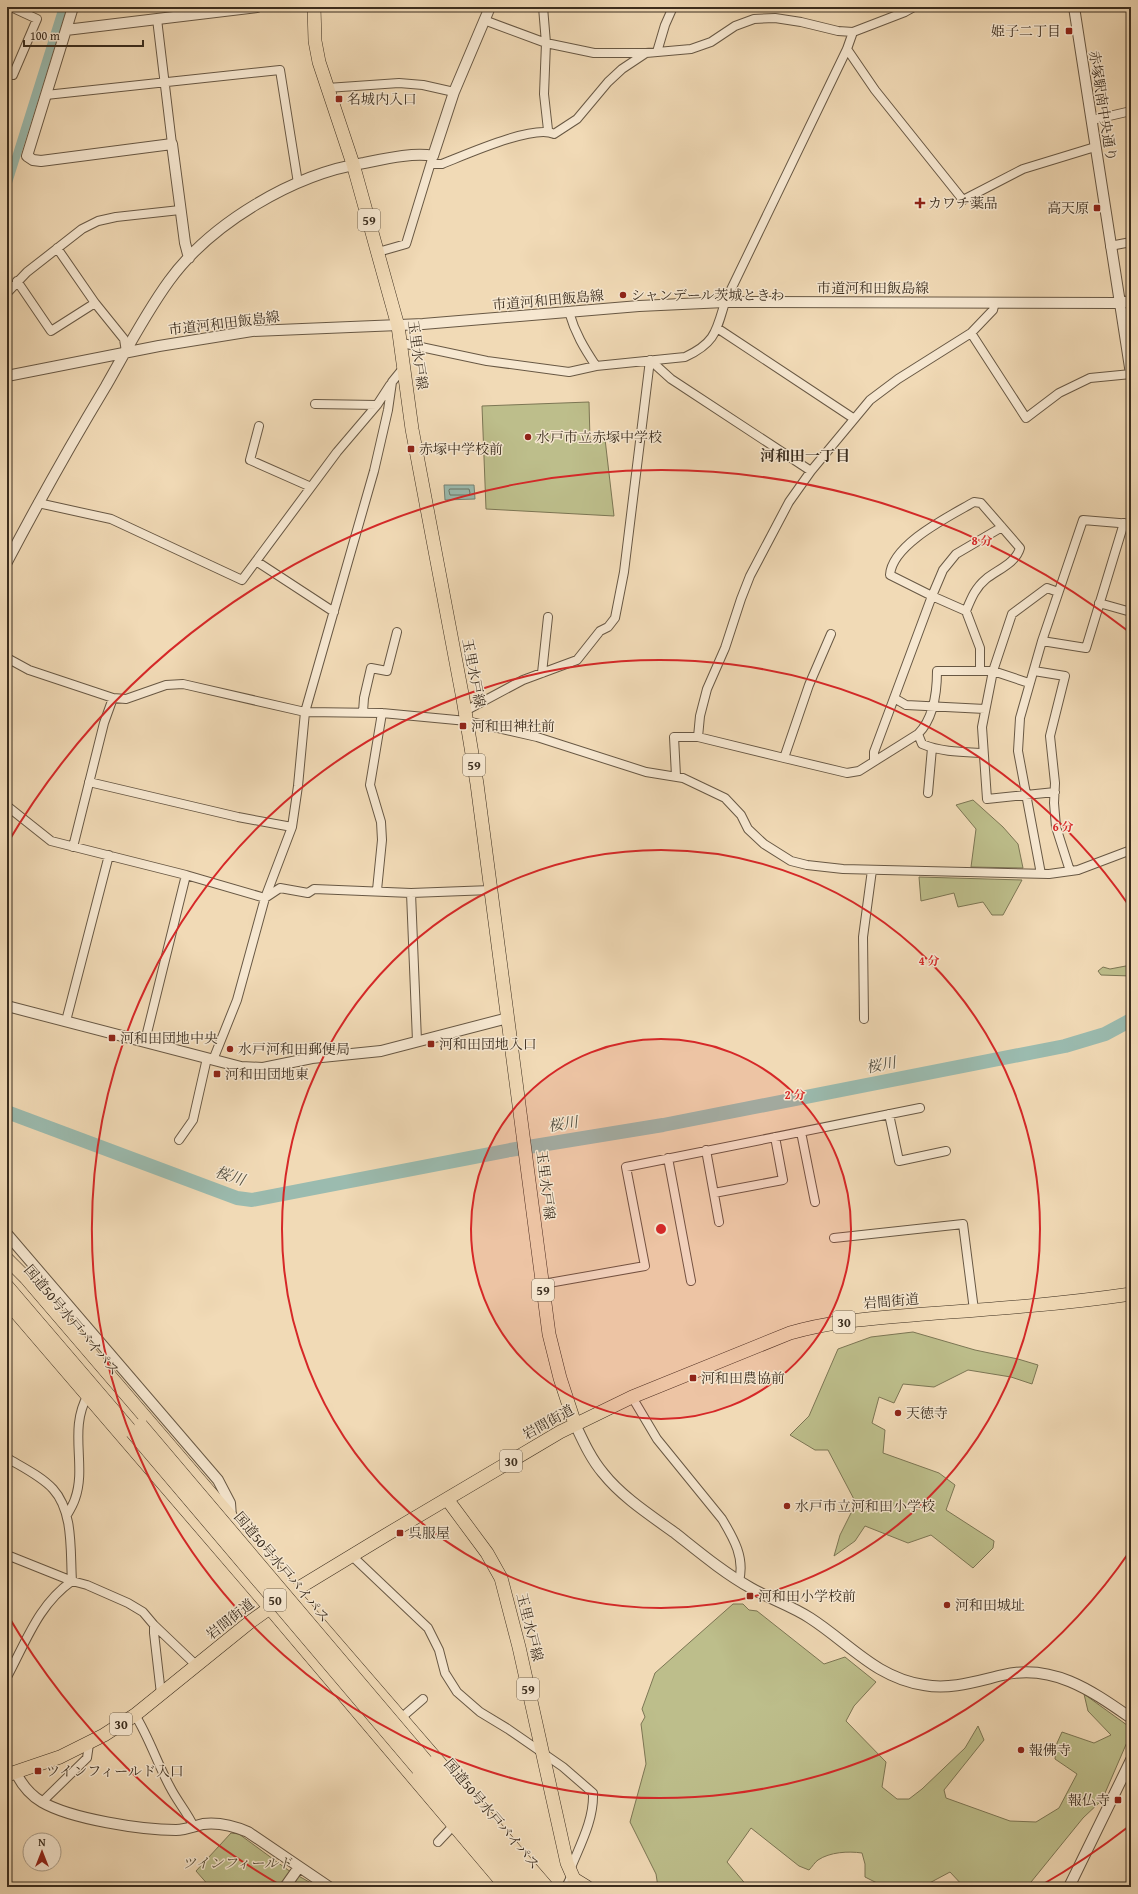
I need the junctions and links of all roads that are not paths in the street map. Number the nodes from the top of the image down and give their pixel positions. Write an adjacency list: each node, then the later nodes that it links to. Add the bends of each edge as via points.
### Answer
1 (11, 7): 11 (street)
2 (73, 7): 14 (street)
3 (257, 7): 10 (street)
4 (314, 7): 22 (main road, 玉里水戸線 / 59, via 315,41)
5 (490, 7): 13 (street)
6 (543, 7): 16 (street)
7 (673, 7): 18 (street)
8 (914, 7): 15 (street)
9 (1074, 7): 26 (street, 赤塚駅南中央通り)
10 (236, 8): 12 (street)
11 (22, 9): 20 (street, via 36,18 13,76)
12 (157, 19): 14 (street); 21 (street)
13 (484, 20): 16 (street); 23 (street)
14 (66, 30): 24 (street)
15 (853, 32): 17 (street); 18 (street, via 775,18 754,19 735,26 711,42 691,49)
16 (546, 43): 19 (street, via 594,53); 27 (street, via 544,94)
17 (847, 49): 29 (street, via 875,90 963,200 1023,169); 42 (street)
18 (657, 52): 19 (street)
19 (646, 53): 27 (street, via 622,69 577,119 554,134)
20 (7, 73)
21 (165, 83): 24 (street); 28 (street); 32 (street, via 280,70)
22 (327, 88): 23 (street, via 399,83); 31 (main road, 玉里水戸線 / 59)
23 (454, 92): 30 (street)
24 (46, 95): 28 (street, via 28,156 33,160)
25 (1131, 112): 26 (street)
26 (1092, 120): 29 (street, 赤塚駅南中央通り)
27 (548, 130): 30 (street, via 528,133 442,164)
28 (172, 144): 33 (street)
29 (1095, 147): 35 (street, 赤塚駅南中央通り)
30 (432, 160): 31 (street, via 420,155); 37 (street, via 406,244)
31 (353, 164): 32 (street); 37 (main road, 玉里水戸線 / 59)
32 (298, 183): 38 (street, via 236,216)
33 (180, 210): 36 (street, via 98,221 82,229); 38 (street)
34 (1131, 242): 35 (street)
35 (1110, 246): 45 (street, 赤塚駅南中央通り)
36 (57, 248): 39 (street); 44 (street)
37 (378, 252): 48 (main road, 玉里水戸線 / 59)
38 (189, 258): 52 (street, via 169,280)
39 (17, 281): 40 (street); 44 (street, via 51,331)
40 (7, 293)
41 (1131, 300): 45 (street, 市道河和田飯島線)
42 (725, 302): 43 (street, 市道河和田飯島線); 47 (street, 市道河和田飯島線); 49 (street)
43 (995, 302): 45 (street, 市道河和田飯島線); 50 (street, via 993,310)
44 (95, 303): 52 (street, via 124,339)
45 (1119, 303): 46 (street); 56 (street, 赤塚駅南中央通り)
46 (1131, 307)
47 (569, 312): 48 (street, 市道河和田飯島線); 55 (street, via 582,347)
48 (398, 326): 51 (main road, 玉里水戸線 / 59); 52 (street, 市道河和田飯島線, via 252,331)
49 (717, 328): 53 (street, via 705,346 685,357); 61 (street)
50 (971, 333): 56 (street, via 1026,418 1059,393 1090,378); 61 (street, via 895,380)
51 (402, 343): 54 (main road, 玉里水戸線 / 59); 55 (street, via 533,368 569,372)
52 (126, 352): 57 (street, 市道河和田飯島線); 65 (street)
53 (650, 360): 55 (street); 63 (street, via 671,379); 84 (street, via 624,572 615,618 608,627 600,631 577,660)
54 (405, 366): 58 (street); 93 (main road, 玉里水戸線 / 59, via 412,429)
55 (596, 366)
56 (1131, 372)
57 (7, 376)
58 (392, 382): 60 (street); 74 (street, via 374,471)
59 (315, 404): 60 (street)
60 (377, 405): 64 (street)
61 (853, 418): 63 (street)
62 (259, 426): 64 (street, via 250,460)
63 (811, 471): 95 (street, via 789,502 750,576 725,648 707,689)
64 (311, 487): 68 (street)
65 (38, 503): 68 (street, via 111,519 242,580); 69 (street)
66 (1128, 524): 70 (street, via 1083,520); 72 (street)
67 (1002, 527): 71 (street, via 956,554 943,570); 71 (street, via 981,503 974,502 916,536 891,568 890,575); 73 (street, via 1020,548 1018,556 985,580 974,592)
68 (256, 561): 74 (street)
69 (7, 562)
70 (1058, 592): 79 (street); 82 (street, via 1047,588 1012,614)
71 (932, 596): 73 (street); 87 (street)
72 (1099, 603): 75 (street); 79 (street, via 1086,648)
73 (966, 611): 81 (street, via 980,648)
74 (334, 612): 90 (street)
75 (1131, 612)
76 (548, 617): 84 (street)
77 (397, 632): 91 (street, via 387,671 371,668)
78 (831, 634): 98 (street, via 809,685)
79 (1042, 640): 83 (street)
80 (7, 658): 86 (street, via 29,670)
81 (980, 671): 82 (street); 88 (street, via 937,671 936,694)
82 (993, 671): 85 (street); 89 (street)
83 (1034, 671): 85 (street); 102 (street, via 1065,676 1050,736)
84 (542, 673): 93 (street, via 523,680)
85 (1029, 683): 104 (street, via 1018,736 1018,751)
86 (113, 698): 90 (street, via 126,699 166,685 183,684); 101 (street)
87 (894, 698): 88 (street, via 906,705); 99 (street, via 874,752)
88 (931, 708): 89 (street); 94 (street, via 928,720)
89 (985, 709): 97 (street, via 982,728)
90 (305, 712): 91 (street); 106 (street)
91 (363, 712): 92 (street)
92 (382, 713): 93 (street); 114 (street, via 370,785 381,822 382,840)
93 (466, 716): 100 (street, via 646,772); 115 (main road, 玉里水戸線 / 59)
94 (918, 734): 96 (street, via 922,744); 99 (street)
95 (698, 737): 98 (street); 100 (street, via 674,737)
96 (932, 748): 97 (street); 103 (street)
97 (983, 753): 104 (street, via 988,799)
98 (784, 758): 99 (street, via 847,773 859,771)
99 (874, 761)
100 (676, 776): 110 (street, via 724,798 741,816 754,836 791,861 823,867)
101 (89, 782): 106 (street); 107 (street)
102 (1055, 792): 104 (street); 111 (street, via 1056,827)
103 (928, 793)
104 (1027, 795): 112 (street)
105 (7, 806): 107 (street, via 51,841)
106 (292, 827): 117 (street)
107 (73, 846): 109 (street)
108 (1131, 850): 111 (street)
109 (109, 855): 113 (street); 121 (street)
110 (872, 870): 112 (street); 120 (street, via 863,937)
111 (1070, 871): 112 (street)
112 (1041, 874)
113 (186, 875): 117 (street); 122 (street)
114 (377, 890): 116 (street); 117 (street, via 314,889 308,893 280,888)
115 (491, 890): 116 (street); 119 (main road, 玉里水戸線 / 59)
116 (411, 893): 123 (street)
117 (265, 898): 124 (street, via 237,1000)
118 (7, 1006): 121 (street)
119 (508, 1018): 123 (street); 141 (main road, 玉里水戸線 / 59)
120 (864, 1019)
121 (66, 1021): 122 (street)
122 (145, 1041): 124 (street)
123 (417, 1041): 124 (street, via 381,1051 312,1058 263,1068 240,1067)
124 (210, 1059): 129 (street, via 193,1120)
125 (920, 1108): 126 (street)
126 (889, 1114): 127 (street); 131 (street, via 899,1161)
127 (801, 1132): 128 (street); 134 (street)
128 (776, 1137): 130 (street); 133 (street, via 783,1180)
129 (179, 1140)
130 (706, 1150): 132 (street); 133 (street)
131 (946, 1151)
132 (668, 1158): 140 (street); 141 (street, via 626,1166 645,1266)
133 (714, 1193): 135 (street)
134 (815, 1202)
135 (719, 1222)
136 (7, 1234): 153 (street, via 218,1480 230,1503)
137 (834, 1238): 145 (street, via 963,1224)
138 (7, 1259): 153 (main road)
139 (7, 1268): 149 (main road, 国道50号水戸バイパス / 50)
140 (691, 1281)
141 (542, 1284): 148 (main road, 玉里水戸線 / 59, via 553,1354)
142 (7, 1286): 149 (main road, 国道50号水戸バイパス / 50)
143 (1131, 1294): 145 (main road, 岩間街道 / 30, via 1075,1302)
144 (7, 1302): 146 (main road)
145 (974, 1310): 147 (main road, 岩間街道 / 30, via 814,1326)
146 (88, 1395): 152 (street, via 82,1406 77,1442 77,1491); 159 (main road)
147 (632, 1397): 148 (main road, 岩間街道 / 30); 157 (street, via 657,1439 730,1532 741,1558 742,1570)
148 (575, 1424): 151 (main road, 岩間街道 / 30); 157 (street, via 597,1466 617,1488)
149 (136, 1429): 171 (main road, 国道50号水戸バイパス / 50, bridge)
150 (7, 1458): 152 (street, via 52,1488 63,1504)
151 (447, 1499): 155 (main road, 岩間街道 / 30); 169 (main road, 玉里水戸線 / 59, via 487,1553 501,1578)
152 (67, 1516): 156 (street)
153 (231, 1517): 158 (main road)
154 (7, 1555): 156 (street)
155 (352, 1555): 158 (main road, 岩間街道 / 30); 169 (street, via 428,1628 439,1650 445,1673 457,1692 480,1712)
156 (72, 1581): 160 (street, via 128,1603 143,1612); 162 (street, via 58,1590 43,1609)
157 (739, 1581): 167 (street, via 805,1614 870,1664 893,1676 924,1686 938,1686 966,1684 1019,1673 1048,1674 1073,1682)
158 (292, 1592): 159 (main road, 岩間街道 / 30); 166 (main road)
159 (270, 1608): 161 (main road, 岩間街道 / 30); 174 (main road)
160 (154, 1625): 161 (street); 163 (street)
161 (196, 1665): 163 (main road, 岩間街道 / 30)
162 (7, 1678)
163 (161, 1694): 165 (main road, 岩間街道 / 30)
164 (423, 1699): 166 (street)
165 (135, 1714): 168 (main road, 岩間街道 / 30); 175 (street, via 170,1787)
166 (401, 1718): 184 (main road)
167 (1131, 1718)
168 (89, 1744): 172 (main road, 岩間街道 / 30); 173 (street, via 87,1758)
169 (543, 1753): 178 (main road, 玉里水戸線 / 59); 178 (street, via 593,1793 594,1806)
170 (1131, 1760): 187 (street)
171 (422, 1765): 182 (main road, 国道50号水戸バイパス / 50); 183 (main road, 国道50号水戸バイパス / 50)
172 (11, 1774): 173 (street)
173 (42, 1802): 175 (street, via 61,1811 111,1822 155,1829 178,1830)
174 (453, 1826): 176 (street); 181 (main road)
175 (194, 1827): 177 (street, via 224,1824 239,1828)
176 (438, 1842)
177 (299, 1867): 179 (street); 180 (street)
178 (571, 1872): 185 (street); 186 (main road, via 578,1882)
179 (285, 1887)
180 (329, 1887)
181 (506, 1887)
182 (518, 1887)
183 (533, 1887)
184 (547, 1887)
185 (566, 1887)
186 (587, 1887)
187 (1069, 1887)

